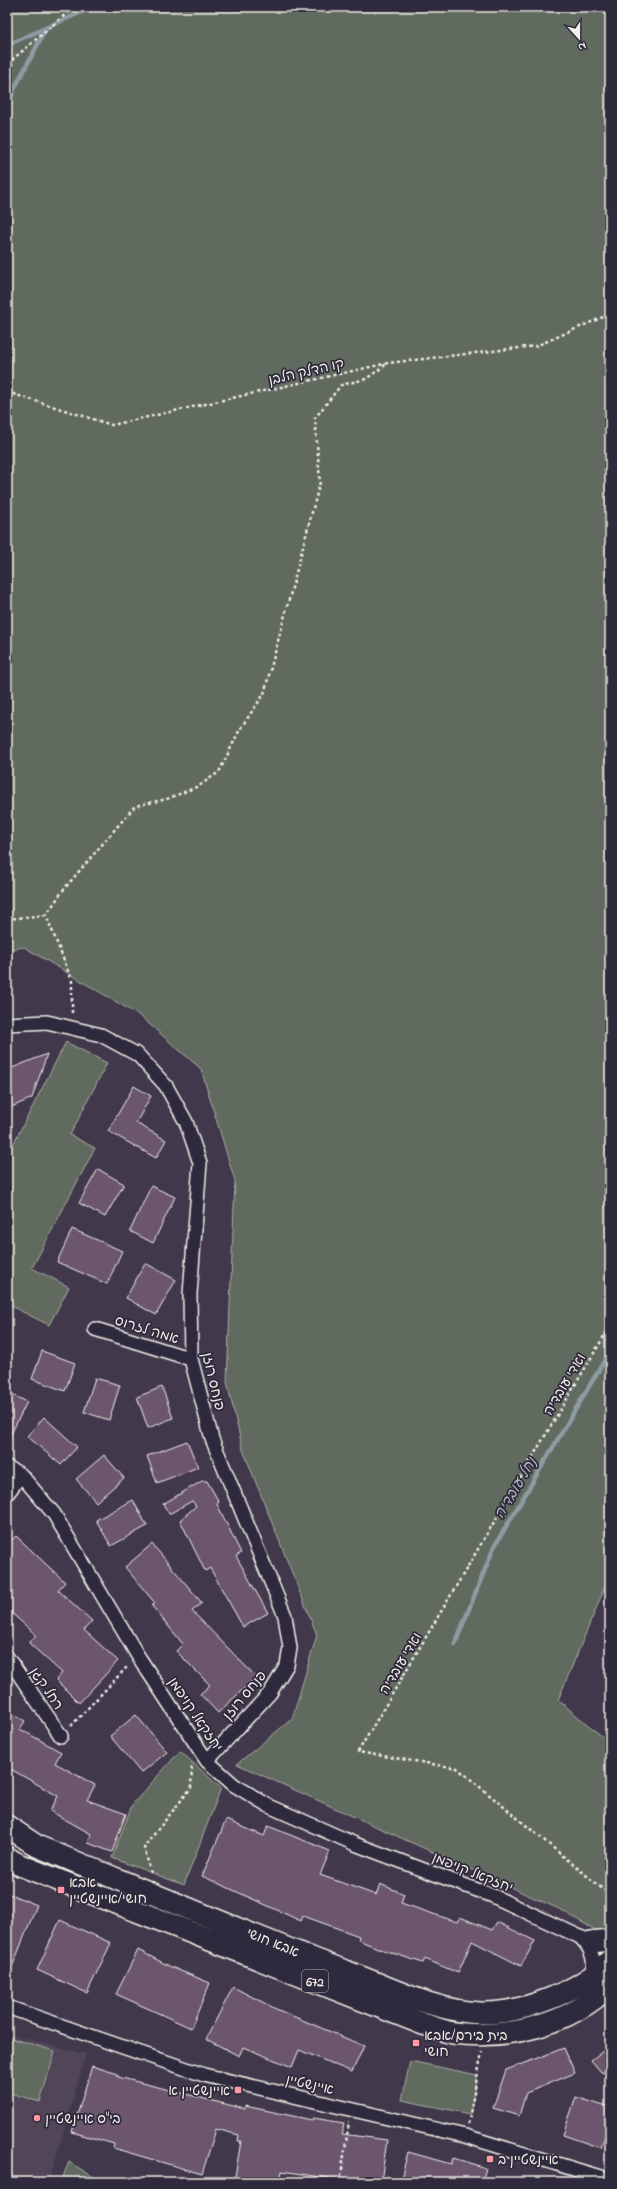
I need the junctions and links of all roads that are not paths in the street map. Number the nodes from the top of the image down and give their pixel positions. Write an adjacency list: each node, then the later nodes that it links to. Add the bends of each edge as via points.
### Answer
1 (7, 1024): 3 (street, פנחס רוזן, via 47,1022 101,1035 138,1054 166,1086 186,1122 200,1163 190,1294)
2 (95, 1329): 3 (street, אמה לזרוס)
3 (191, 1359): 9 (street, פנחס רוזן, via 212,1440 285,1616 290,1648 287,1665 270,1693)
4 (7, 1467): 5 (street, יחזקאל קויפמן)
5 (21, 1475): 6 (street); 9 (street, יחזקאל קויפמן, via 54,1514 138,1656)
6 (7, 1494)
7 (7, 1658): 8 (street, רחל קגן)
8 (61, 1736)
9 (207, 1761): 12 (street, יחזקאל קויפמן, via 234,1785 269,1806 355,1844 493,1896)
10 (7, 1826): 14 (main road, אבא חושי / 672, via 37,1846 320,1962 456,2010 481,2013 522,2007 568,1990)
11 (11, 1863): 14 (main road, אבא חושי / 672, via 423,2024 452,2032 485,2035 513,2032 551,2022 568,2014)
12 (593, 1939): 13 (street, יחזקאל קויפמן); 14 (street, יחזקאל קויפמן, via 588,1946)
13 (609, 1961): 14 (main road, אבא חושי / 672)
14 (600, 1986)
15 (7, 2007): 16 (street, איינשטיין, via 204,2075 465,2136)
16 (610, 2180)

